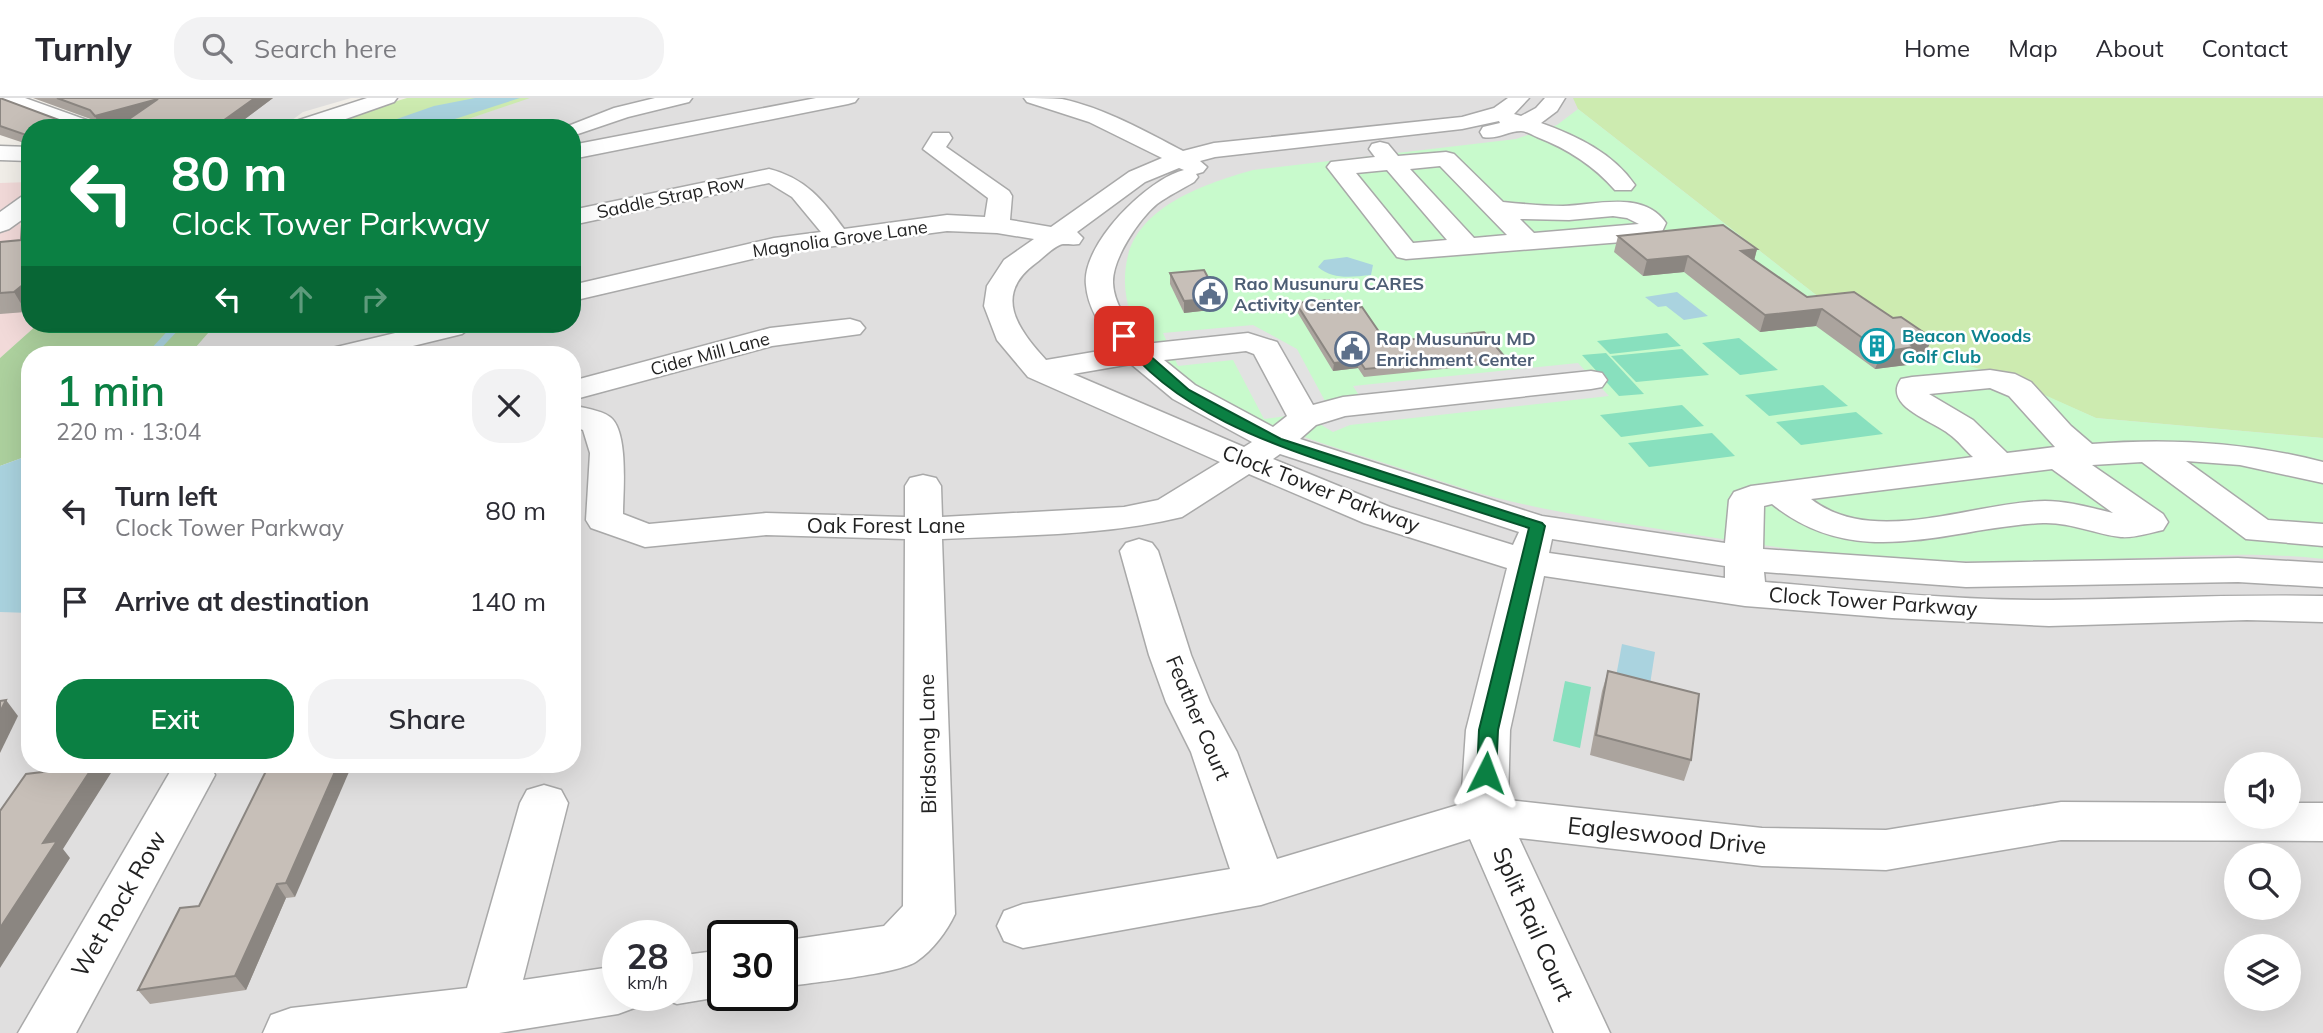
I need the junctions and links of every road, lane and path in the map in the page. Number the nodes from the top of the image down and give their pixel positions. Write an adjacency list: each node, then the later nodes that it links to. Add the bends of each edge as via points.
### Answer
1 (312, 98): 9 (street)
2 (387, 98): 9 (street)
3 (682, 98): 14 (street)
4 (848, 98): 17 (street)
5 (1034, 98): 20 (street)
6 (1089, 98): 10 (street)
7 (1555, 98): 11 (street, Clock Tower Parkway, via 1547,112)
8 (9, 100): 12 (street)
9 (347, 110): 13 (street)
10 (1131, 110)
11 (1522, 111): 16 (street, Clock Tower Parkway, via 1483,134); 16 (street, Clock Tower Parkway, via 1514,106); 23 (street, via 1582,148)
12 (62, 119)
13 (322, 119)
14 (581, 127)
15 (941, 138): 30 (street, via 934,149 1000,195)
16 (1379, 148): 20 (street, Clock Tower Parkway); 27 (street, via 1446,159); 35 (street); 35 (street, via 1339,167 1406,251)
17 (581, 150)
18 (0, 153): 19 (street)
19 (21, 154)
20 (1203, 156): 31 (street, Clock Tower Parkway, via 1137,177); 34 (street, Clock Tower Parkway, via 1177,181 1147,200)
21 (21, 173): 22 (street)
22 (0, 174)
23 (1623, 185): 25 (street); 28 (street)
24 (0, 193): 26 (street)
25 (1603, 208): 27 (street, via 1569,213); 28 (street)
26 (15, 209)
27 (1496, 209): 33 (street)
28 (1641, 212): 33 (street, via 1653,223 1652,229)
29 (581, 216): 32 (street, Saddle Strap Row, via 769,176 783,178 813,204)
30 (997, 225): 31 (street, Magnolia Grove Lane); 32 (street, Magnolia Grove Lane, via 947,223)
31 (1053, 236): 34 (street, Magnolia Grove Lane); 41 (street, Clock Tower Parkway, via 1014,266 1001,286 998,306 1007,334)
32 (838, 239): 36 (street, Magnolia Grove Lane, via 774,246)
33 (1528, 241): 35 (street)
34 (1112, 244): 40 (street, Clock Tower Parkway, via 1102,262 1099,284 1111,319)
35 (1467, 246)
36 (581, 291)
37 (850, 328): 43 (street, Cider Mill Lane, via 770,337)
38 (456, 333): 39 (street)
39 (387, 346)
40 (1138, 354): 41 (street); 45 (street, via 1248,342 1266,348); 46 (street, Clock Tower Parkway, via 1184,393)
41 (1039, 370): 49 (street, Clock Tower Parkway)
42 (1591, 380): 45 (street, via 1343,407)
43 (581, 389)
44 (581, 418): 53 (street, Oak Forest Lane, via 598,424 607,453 604,520 645,536)
45 (1304, 418): 46 (street, Oak Forest Lane)
46 (1276, 442): 49 (street, Oak Forest Lane); 55 (street, Clock Tower Parkway)
47 (2148, 450): 48 (street); 51 (street, via 2205,450); 54 (street, via 2259,531)
48 (2071, 456): 50 (street); 50 (street, via 2059,433 2020,389 2004,381 1912,386 1916,400 1961,427); 52 (street, via 2150,522 2123,526 2043,512 1876,532 1839,527 1807,514)
49 (1246, 460): 53 (street, Oak Forest Lane, via 1169,509 1124,518); 55 (street, Clock Tower Parkway, via 1377,515)
50 (2000, 465): 52 (street)
51 (2323, 473)
52 (1779, 492): 58 (street, via 1747,500 1743,508)
53 (924, 508): 66 (street, Birdsong Lane, via 929,914 898,946)
54 (2323, 535)
55 (1533, 544): 58 (street, Clock Tower Parkway); 62 (street, Split Rail Court, via 1488,730)
56 (1139, 551): 64 (street, Feather Court, via 1170,655 1214,752)
57 (2323, 575): 58 (street, Clock Tower Parkway, via 2238,570)
58 (1745, 576): 59 (street, Clock Tower Parkway, via 2049,613)
59 (2323, 609)
60 (192, 775): 69 (street, Wet Rock Row)
61 (544, 803): 68 (street)
62 (1484, 816): 63 (street, Eagleswood Drive, via 1762,847 1886,850 2061,821); 64 (street, Eagleswood Drive); 71 (street, Split Rail Court)
63 (2323, 822)
64 (1261, 884): 65 (street, Eagleswood Drive)
65 (1023, 926)
66 (798, 962)
67 (602, 992): 68 (street)
68 (488, 1010): 70 (street)
69 (46, 1033)
70 (291, 1033)
71 (1582, 1033)

